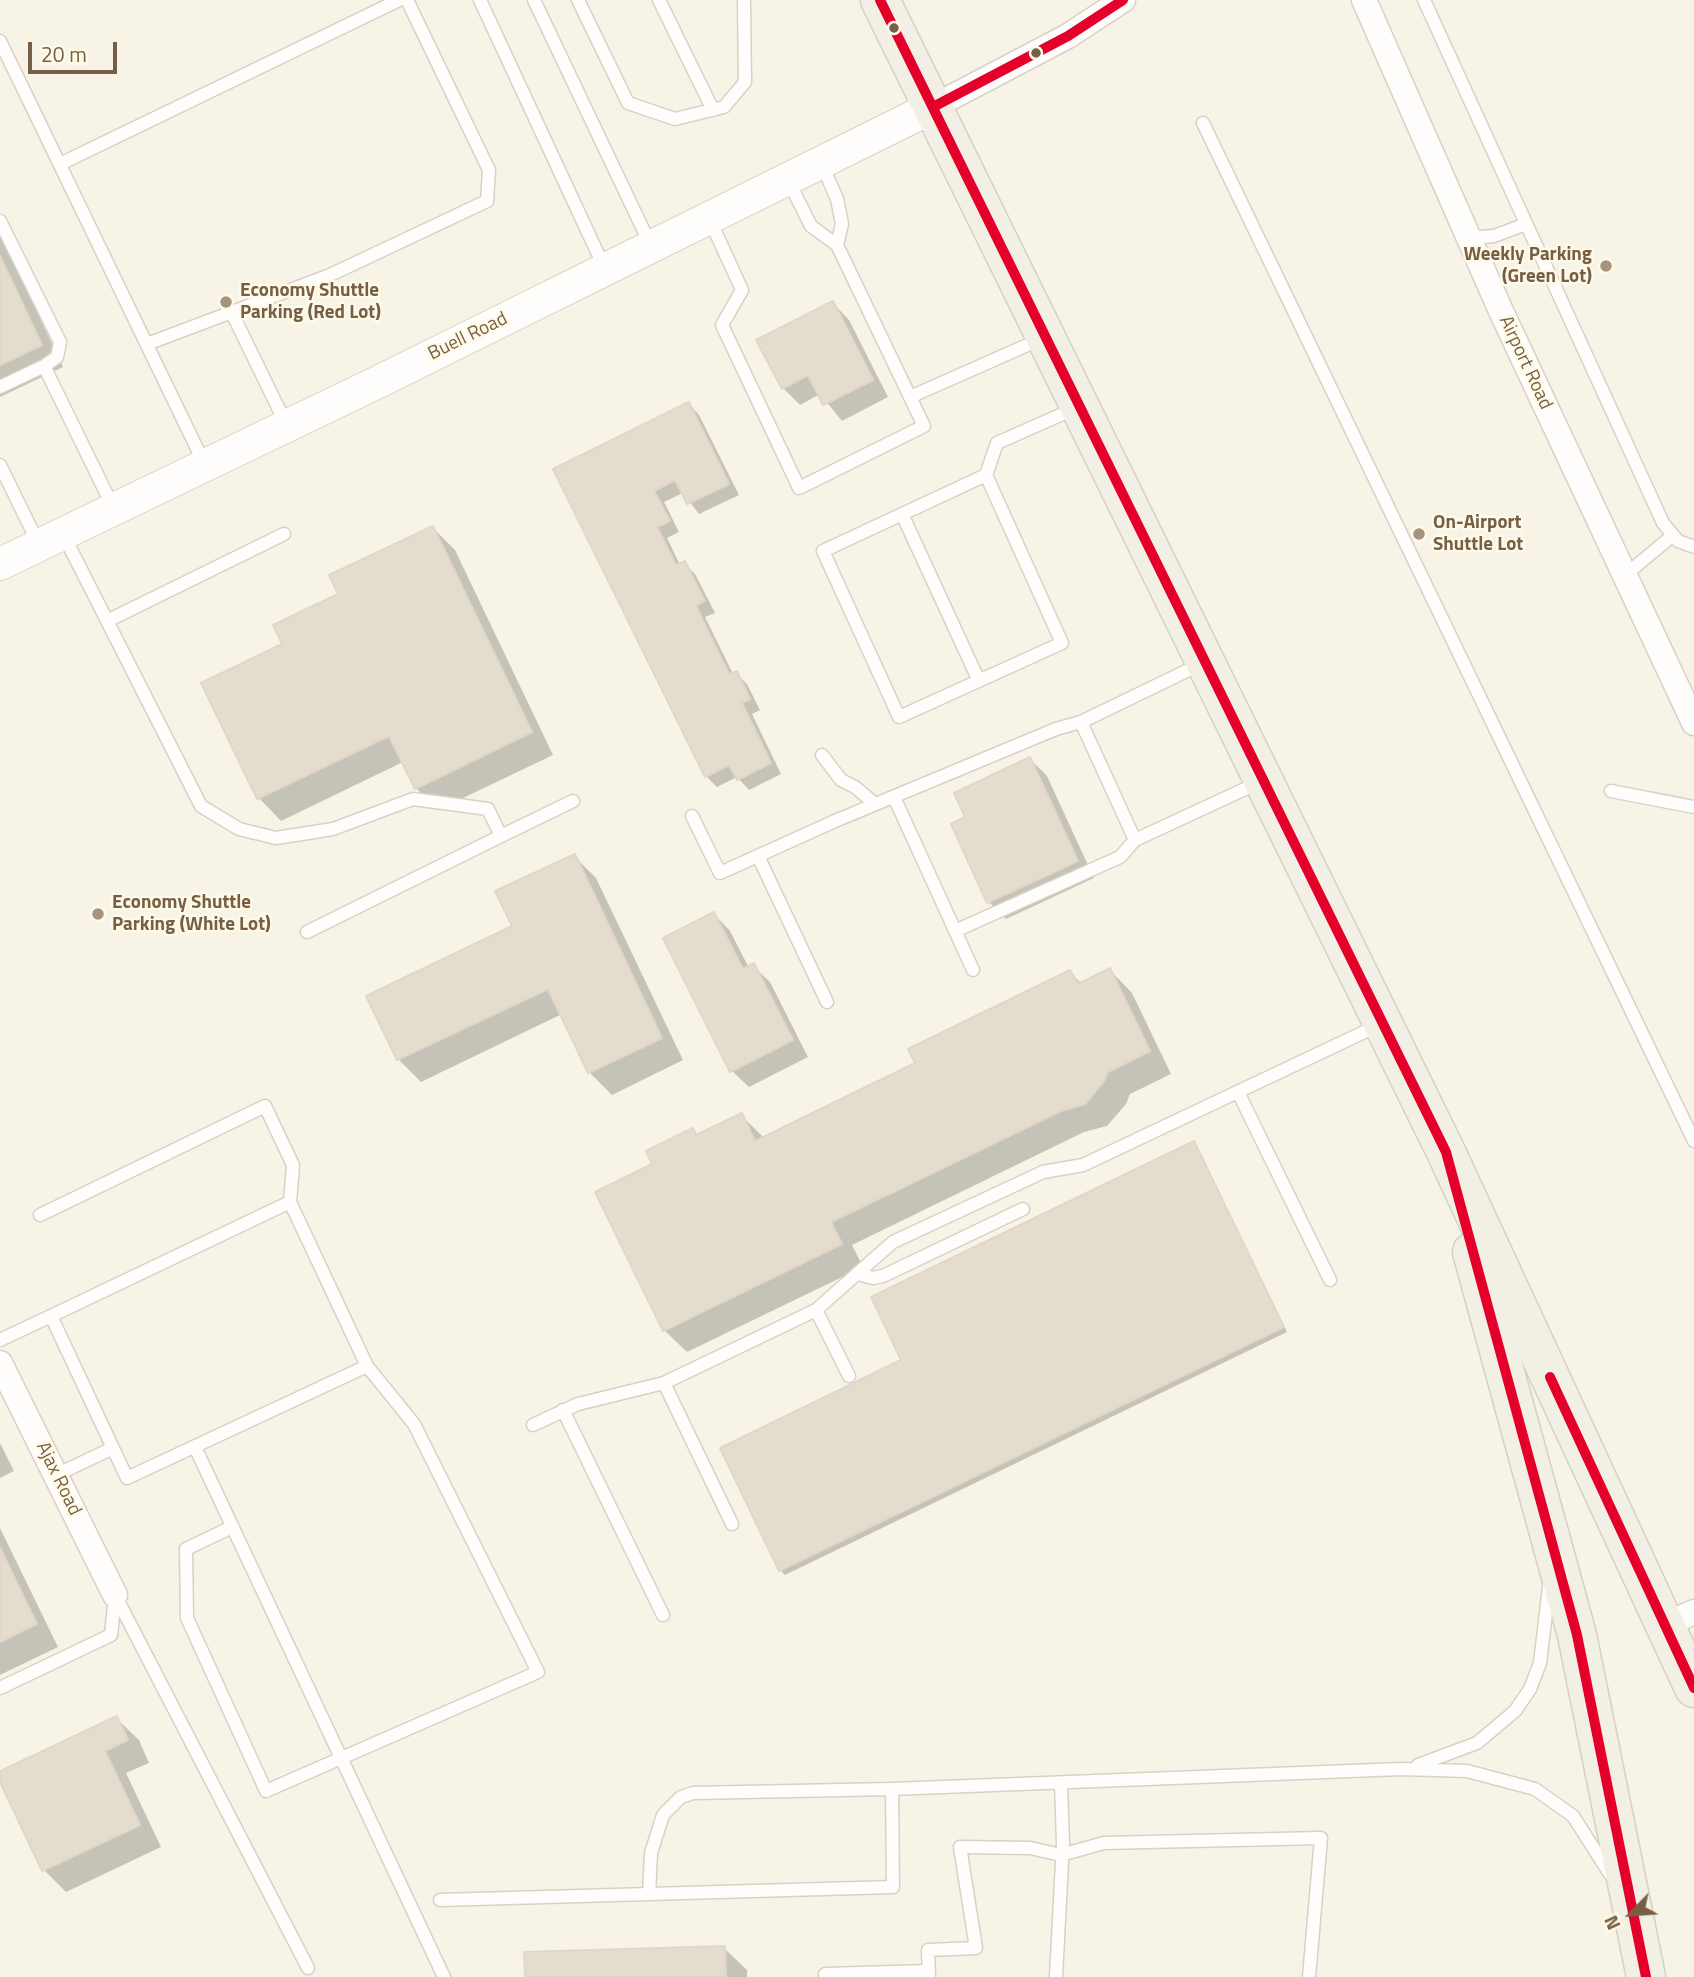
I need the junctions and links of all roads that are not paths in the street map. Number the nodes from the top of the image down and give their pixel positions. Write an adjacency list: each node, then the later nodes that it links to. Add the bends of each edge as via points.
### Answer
1 (399, 0): 17 (lane)
2 (407, 0): 26 (lane, via 489,170 487,201 330,275)
3 (480, 0): 25 (lane)
4 (534, 0): 24 (lane)
5 (578, 0): 14 (lane, via 628,103 675,119)
6 (659, 0): 14 (lane)
7 (744, 0): 14 (lane, via 745,82 724,107)
8 (880, 0): 13 (main road)
9 (1124, 0): 13 (street, via 1089,24)
10 (1364, 0): 22 (street, Airport Road)
11 (1424, 0): 21 (lane)
12 (0, 41): 17 (lane)
13 (933, 107): 16 (street, Buell Road); 27 (main road)
14 (713, 110)
15 (1203, 123): 67 (lane)
16 (821, 162): 18 (street, Buell Road); 23 (lane, via 842,224)
17 (60, 164): 28 (lane)
18 (788, 179): 19 (street, Buell Road); 23 (lane, via 811,226)
19 (709, 218): 24 (street, Buell Road); 31 (lane, via 742,290 722,325 799,488 924,426)
20 (0, 221): 29 (lane, via 60,342 57,357)
21 (1526, 224): 22 (lane, via 1494,236); 40 (lane)
22 (1469, 238): 44 (street, Airport Road)
23 (837, 245): 31 (lane)
24 (651, 246): 25 (street, Buell Road)
25 (605, 269): 33 (street, Buell Road)
26 (232, 313): 28 (lane); 33 (lane)
27 (1045, 337): 31 (lane); 32 (main road)
28 (147, 344): 35 (lane)
29 (44, 366): 30 (lane); 37 (lane)
30 (0, 387)
31 (911, 397)
32 (1079, 406): 36 (lane, via 997,443); 46 (main road)
33 (287, 426): 35 (street, Buell Road)
34 (0, 465): 41 (lane)
35 (205, 465): 37 (street, Buell Road)
36 (986, 475): 38 (lane); 47 (lane, via 1062,643)
37 (114, 509): 41 (street, Buell Road)
38 (902, 514): 47 (lane); 47 (lane, via 823,551 899,717)
39 (284, 534): 45 (lane)
40 (1672, 536): 42 (lane); 44 (lane)
41 (51, 540): 43 (street, Buell Road); 45 (lane)
42 (1694, 547)
43 (0, 564)
44 (1624, 576): 49 (street, Airport Road)
45 (107, 621): 58 (lane, via 201,806 239,830 276,838 333,829 413,799 488,809)
46 (1205, 662): 48 (lane); 51 (main road)
47 (979, 681)
48 (1081, 722): 53 (lane); 59 (lane)
49 (1694, 723)
50 (821, 755): 55 (lane, via 841,780)
51 (1263, 781): 59 (lane); 65 (main road)
52 (1611, 791): 56 (lane)
53 (894, 797): 55 (lane); 61 (lane)
54 (573, 801): 58 (lane)
55 (875, 804): 60 (lane)
56 (1694, 807)
57 (692, 816): 60 (lane, via 720,873)
58 (501, 836): 62 (lane)
59 (1135, 840): 61 (lane, via 1120,857)
60 (758, 856): 64 (lane)
61 (955, 931): 63 (lane)
62 (307, 932)
63 (974, 970)
64 (827, 1002)
65 (1382, 1023): 66 (lane); 68 (main road)
66 (1238, 1092): 72 (lane, via 1083,1165 1043,1172 905,1236 881,1250); 73 (lane)
67 (1694, 1141)
68 (1446, 1152): 86 (main road); 91 (main road)
69 (290, 1202): 71 (lane, via 293,1165 265,1105); 75 (lane); 78 (lane)
70 (1023, 1209): 72 (lane, via 883,1276)
71 (40, 1215)
72 (858, 1274): 74 (lane)
73 (1330, 1280)
74 (817, 1310): 79 (lane); 80 (lane)
75 (51, 1316): 76 (lane); 84 (lane)
76 (0, 1340)
77 (0, 1363): 85 (street, Ajax Road)
78 (367, 1366): 83 (lane); 94 (lane, via 414,1424 538,1672)
79 (849, 1376)
80 (664, 1383): 81 (lane); 87 (lane)
81 (563, 1410): 82 (lane); 90 (lane)
82 (533, 1425)
83 (195, 1447): 84 (lane, via 127,1478); 88 (lane)
84 (113, 1448): 85 (lane)
85 (56, 1475): 89 (street, Ajax Road)
86 (1540, 1501): 95 (lane, via 1548,1559 1548,1606 1544,1647 1530,1689 1508,1720 1488,1736 1449,1755); 101 (main road, via 1591,1695)
87 (732, 1524)
88 (232, 1527): 94 (lane); 94 (lane, via 186,1549 187,1618 266,1791)
89 (115, 1595): 92 (lane, via 111,1635); 102 (lane)
90 (663, 1615)
91 (1680, 1619): 93 (main road)
92 (0, 1688)
93 (1694, 1688)
94 (341, 1758): 105 (lane)
95 (1401, 1769): 96 (lane); 101 (lane, via 1488,1775 1522,1783 1561,1804 1602,1858)
96 (1061, 1783): 97 (lane); 98 (lane)
97 (892, 1789): 99 (lane, via 706,1791 681,1797 657,1827); 99 (lane, via 893,1887)
98 (1061, 1855): 104 (lane, via 1030,1848 960,1847 976,1948 928,1950); 106 (lane); 107 (lane, via 1104,1843 1321,1838)
99 (649, 1894): 100 (lane)
100 (440, 1900)
101 (1644, 1964)
102 (308, 1968)
103 (825, 1974): 104 (lane)
104 (929, 1974)
105 (444, 1977)
106 (1056, 1977)
107 (1309, 1977)

